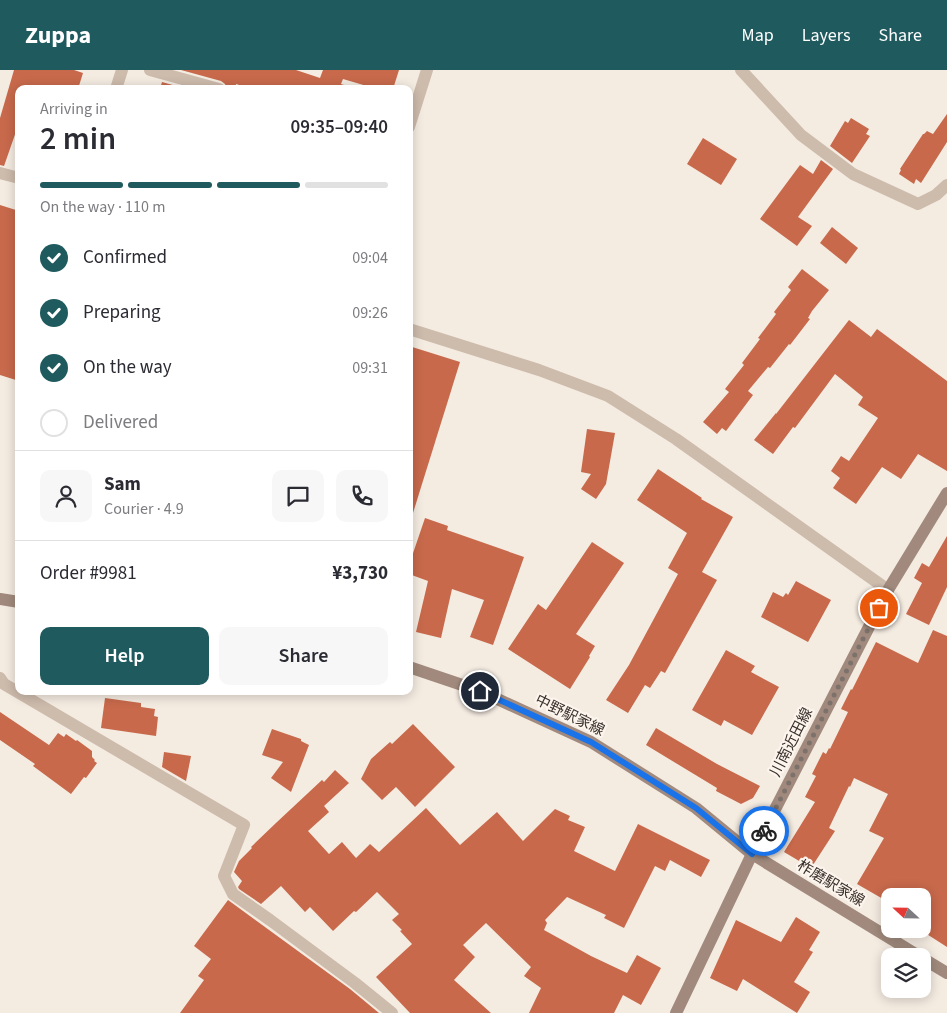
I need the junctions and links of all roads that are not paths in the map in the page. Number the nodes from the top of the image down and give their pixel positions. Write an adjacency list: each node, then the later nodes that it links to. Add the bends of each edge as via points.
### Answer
1 (122, 70): 5 (street)
2 (150, 70): 6 (street)
3 (427, 70): 7 (street)
4 (741, 70): 10 (street, via 801,135 853,174 918,204)
5 (117, 85)
6 (204, 85)
7 (413, 114)
8 (0, 173): 9 (street)
9 (15, 177)
10 (947, 185)
11 (413, 330): 13 (street, via 539,370 608,396 676,439)
12 (947, 493): 13 (main road, 川南近田線)
13 (888, 590): 20 (main road, 川南近田線)
14 (0, 599): 15 (main road)
15 (15, 601)
16 (413, 668): 20 (main road, 中野駅家線, via 480,691 591,742 696,808)
17 (0, 678): 18 (street)
18 (15, 690)
19 (23, 695): 24 (street, via 244,825 224,876 233,894)
20 (752, 854): 21 (main road, 柞磨駅家線); 25 (main road, 川南近田線)
21 (906, 948)
22 (931, 963): 23 (main road, 柞磨駅家線)
23 (947, 973)
24 (392, 1013)
25 (676, 1013)

